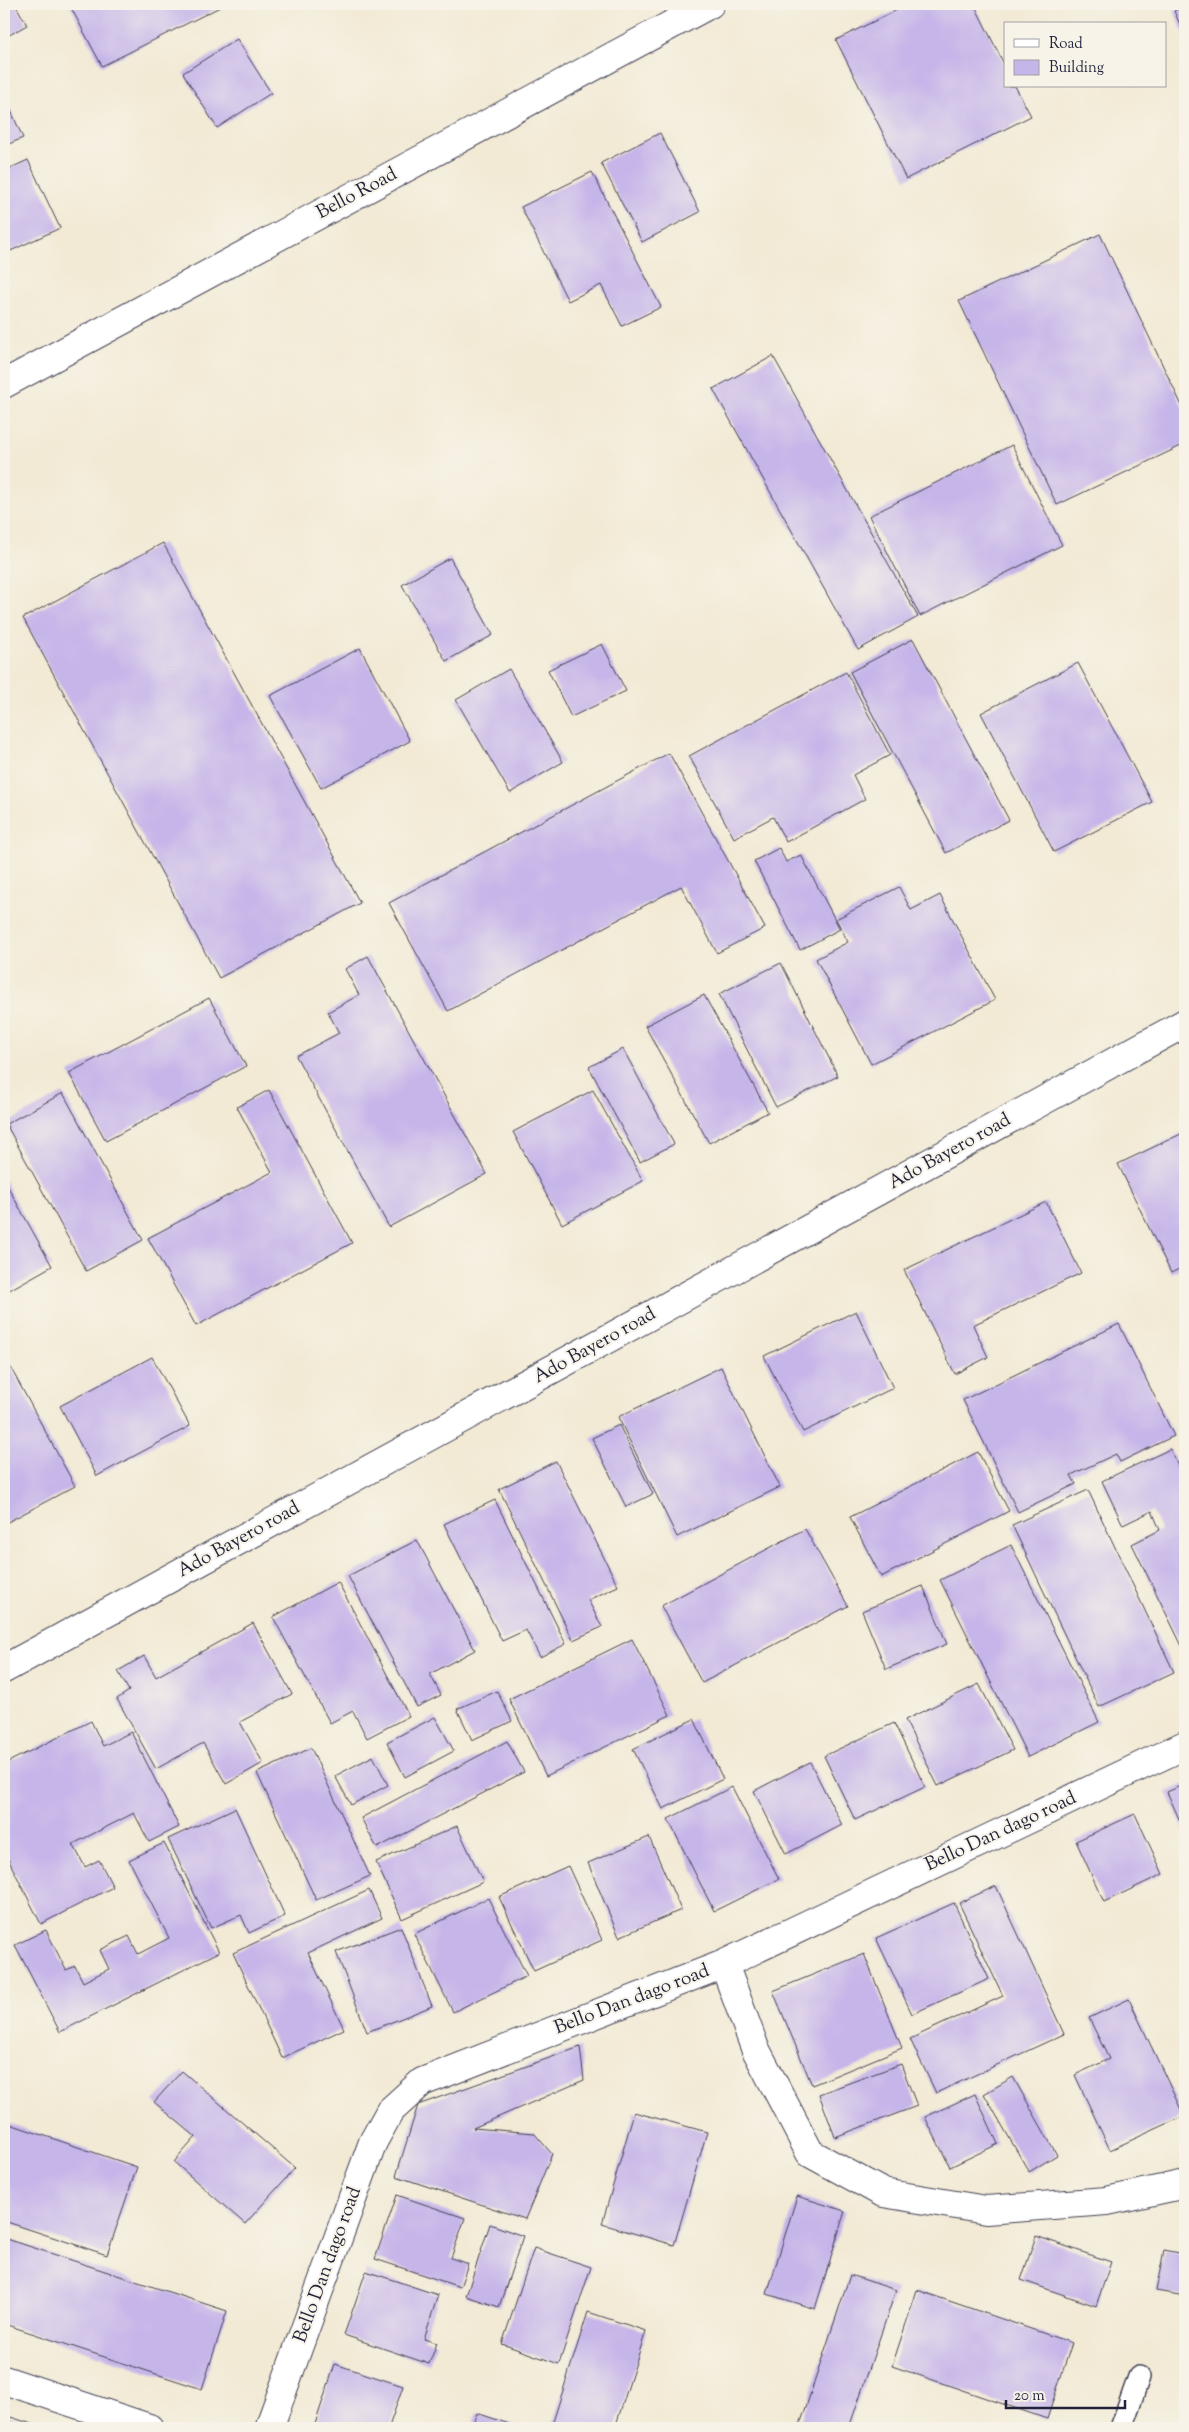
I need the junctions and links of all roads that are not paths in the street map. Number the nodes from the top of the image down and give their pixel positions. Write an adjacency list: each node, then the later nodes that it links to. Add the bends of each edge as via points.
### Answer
1 (710, 4): 2 (street, Bello Road)
2 (4, 384)
3 (1185, 1023): 4 (street, Ado Bayero road)
4 (4, 1669)
5 (1185, 1745): 6 (street, Bello Dan dago road)
6 (724, 1964): 7 (street, via 755,2048 810,2153 883,2193 986,2210 1107,2202); 11 (street, Bello Dan dago road, via 422,2082 390,2111 373,2142)
7 (1185, 2184)
8 (1139, 2377): 12 (lane)
9 (4, 2380): 10 (street)
10 (149, 2428)
11 (268, 2428)
12 (1121, 2428)

